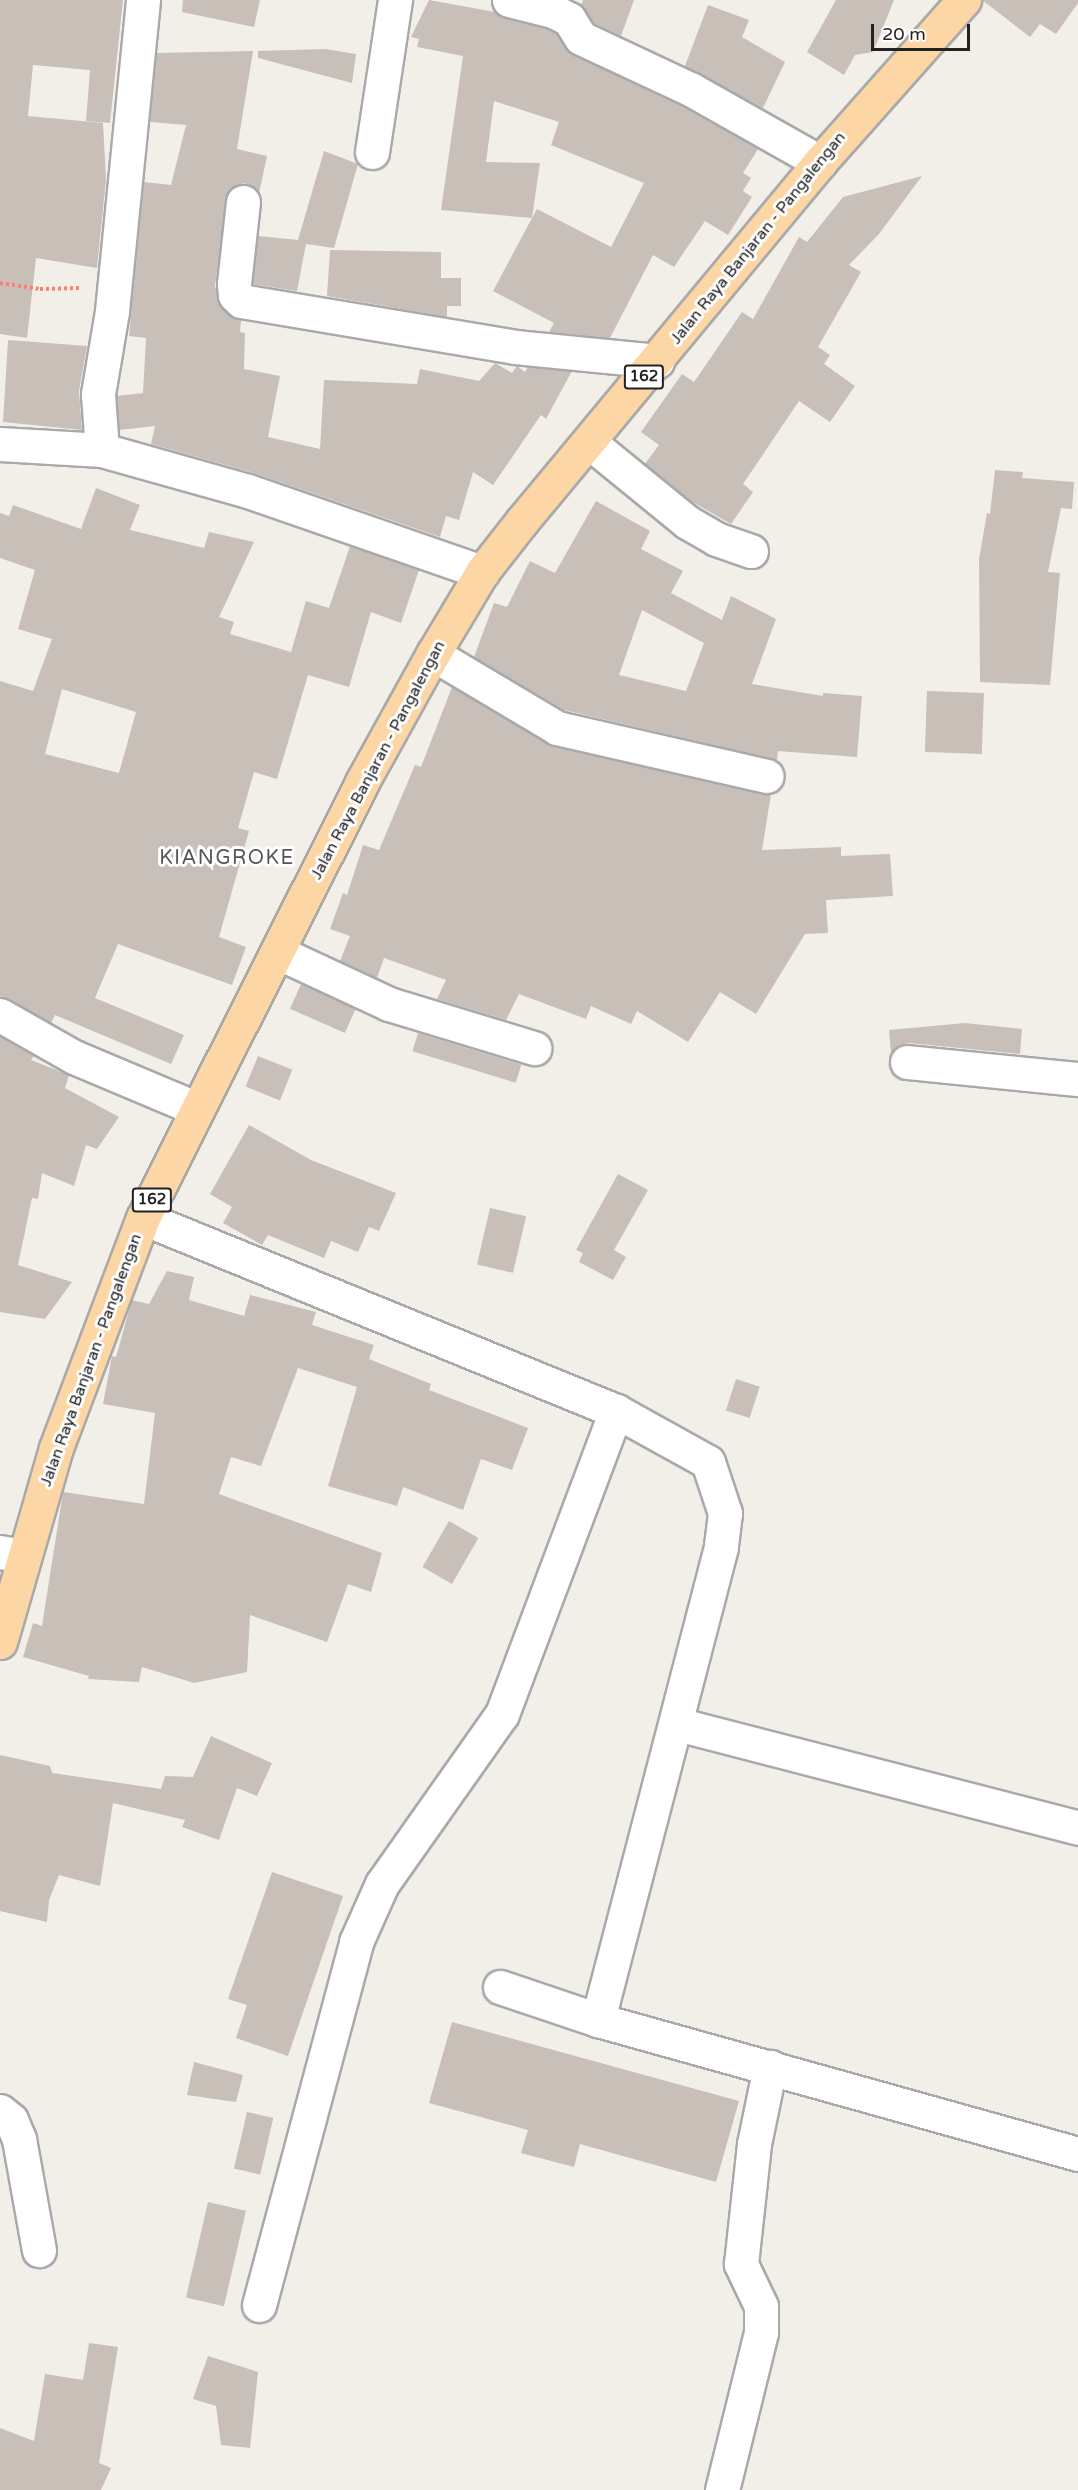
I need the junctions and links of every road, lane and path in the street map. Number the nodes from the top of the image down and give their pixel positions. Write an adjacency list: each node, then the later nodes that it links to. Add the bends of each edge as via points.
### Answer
1 (142, 0): 9 (street)
2 (395, 0): 5 (street)
3 (509, 0): 6 (street, via 553,11 569,20 581,38 692,90)
4 (952, 3): 6 (main road, Jalan Raya Banjaran - Pangalengan / 162)
5 (372, 152)
6 (820, 162): 10 (main road, Jalan Raya Banjaran - Pangalengan / 162)
7 (243, 201): 10 (street, via 234,284 235,295 241,301 515,347)
8 (0, 283): 9 (path)
9 (114, 291): 13 (street, via 98,394)
10 (657, 361): 11 (main road, Jalan Raya Banjaran - Pangalengan / 162)
11 (589, 442): 14 (street, via 687,522 716,539); 15 (main road, Jalan Raya Banjaran - Pangalengan / 162)
12 (0, 444): 13 (street)
13 (102, 450): 15 (street, via 248,491)
14 (751, 551)
15 (482, 572): 16 (main road, Jalan Raya Banjaran - Pangalengan / 162)
16 (433, 654): 17 (street, via 557,728); 18 (main road, Jalan Raya Banjaran - Pangalengan / 162, via 362,782)
17 (767, 776)
18 (277, 952): 20 (street, via 389,1004); 23 (main road, Jalan Raya Banjaran - Pangalengan / 162)
19 (0, 1015): 23 (street, via 74,1057)
20 (534, 1048)
21 (908, 1062): 22 (street)
22 (1078, 1079)
23 (198, 1109): 24 (main road, Jalan Raya Banjaran - Pangalengan / 162)
24 (143, 1218): 25 (street); 26 (main road, Jalan Raya Banjaran - Pangalengan / 162)
25 (616, 1411): 28 (street, via 708,1462 725,1513 721,1547); 36 (street, via 502,1714 382,1884 356,1942)
26 (12, 1554): 27 (main road, Jalan Raya Banjaran - Pangalengan / 162)
27 (0, 1642)
28 (677, 1724): 29 (street); 31 (street)
29 (1078, 1828)
30 (500, 1987): 31 (street)
31 (598, 2020): 32 (street)
32 (770, 2067): 34 (street); 37 (street, via 754,2144 741,2264 761,2306 761,2332)
33 (0, 2111): 35 (street, via 11,2120 19,2139)
34 (1078, 2154)
35 (39, 2250)
36 (259, 2305)
37 (722, 2490)

